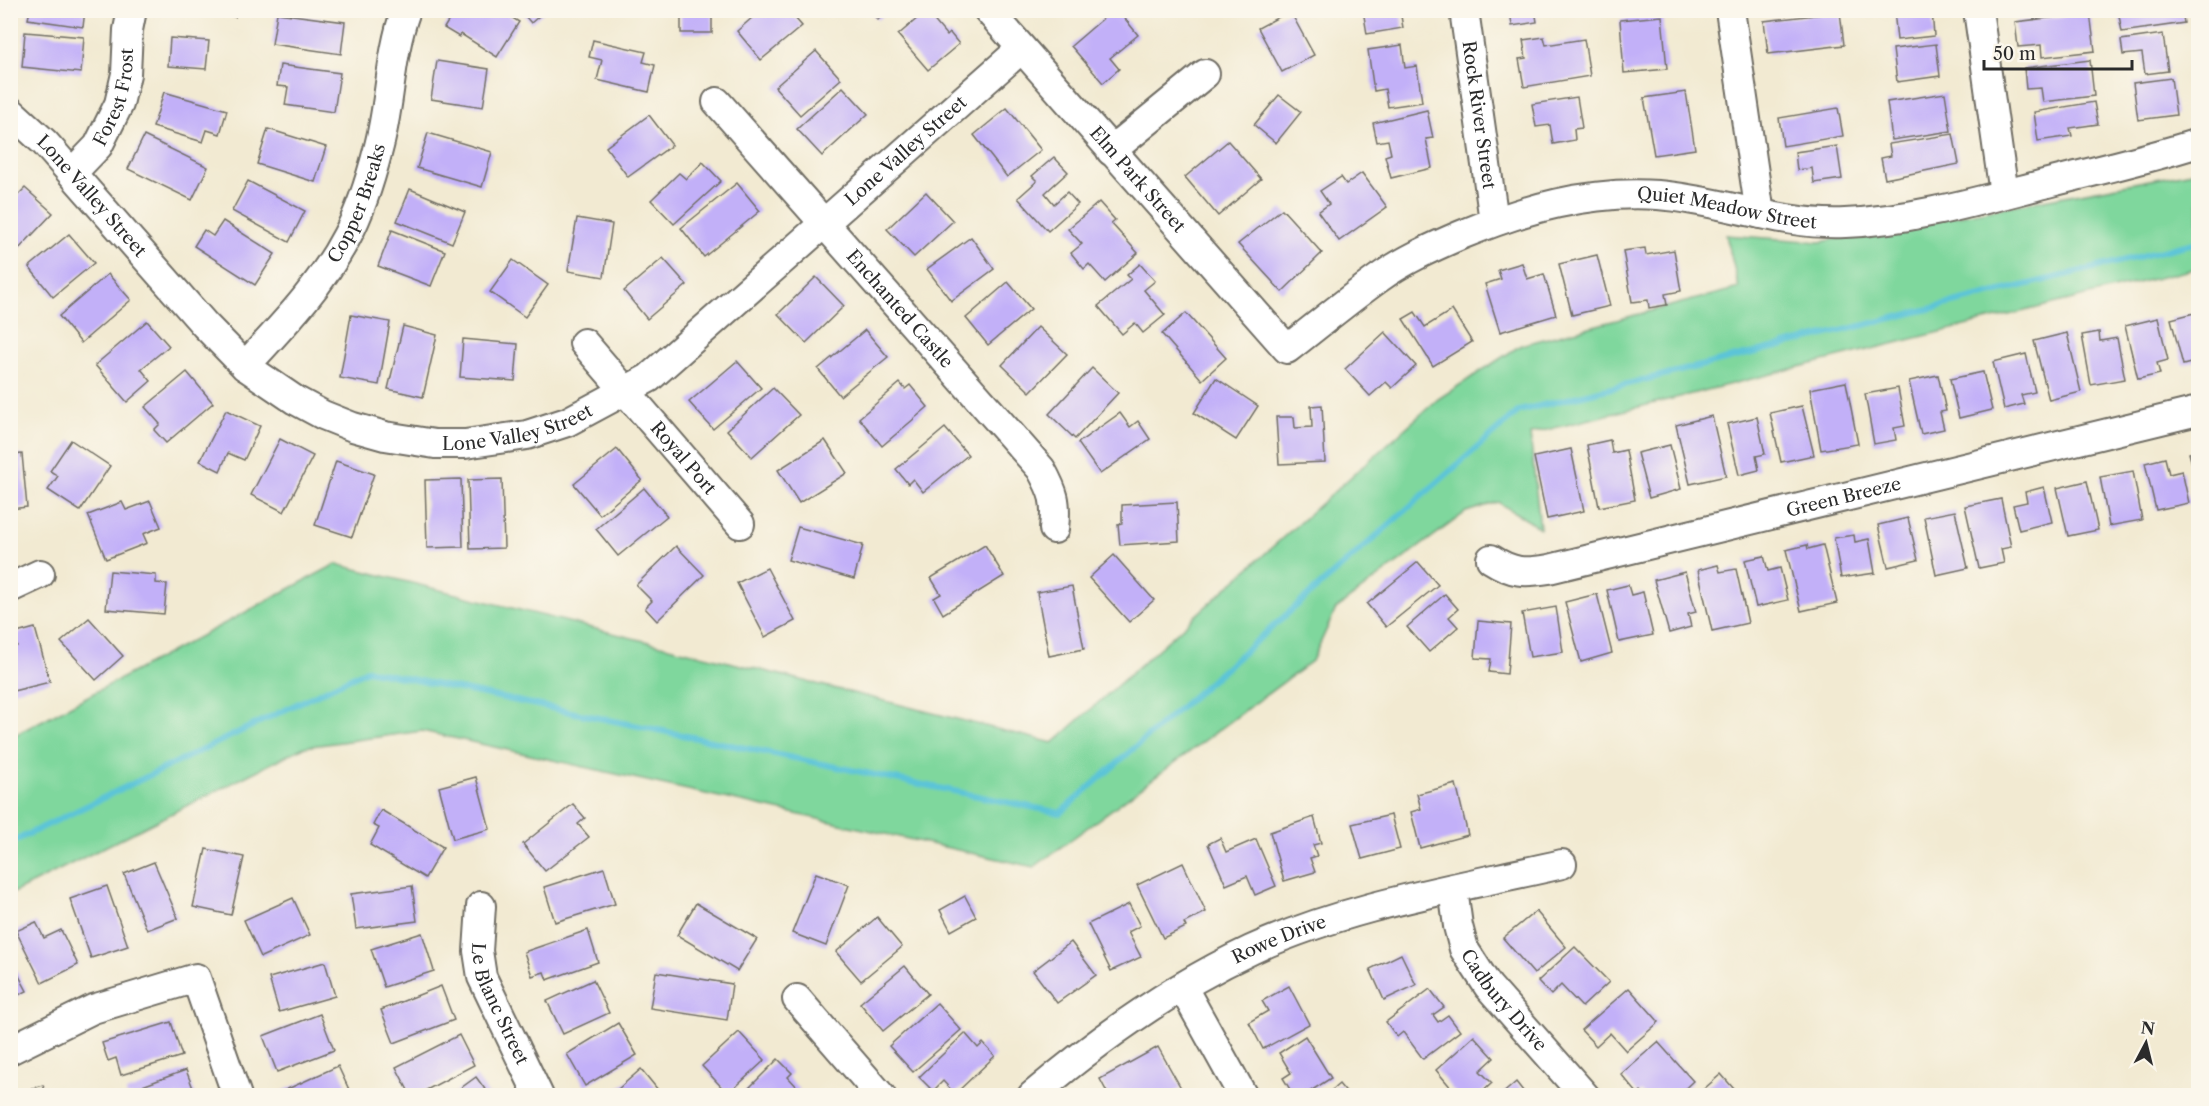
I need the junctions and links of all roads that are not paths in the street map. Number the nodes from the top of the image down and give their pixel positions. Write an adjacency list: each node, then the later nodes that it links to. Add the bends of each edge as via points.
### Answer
1 (132, 10): 13 (street, Forest Frost, via 119,104 98,146)
2 (406, 10): 20 (street, Copper Breaks, via 393,51 378,150 349,234 298,308)
3 (988, 10): 7 (street, Elm Park Street)
4 (1464, 10): 16 (street, Rock River Street)
5 (1730, 10): 15 (street)
6 (1978, 10): 14 (street)
7 (1022, 48): 12 (street, Elm Park Street); 17 (street, Lone Valley Street)
8 (1205, 74): 12 (street)
9 (717, 102): 17 (street, Enchanted Castle)
10 (10, 111): 13 (street, Lone Valley Street)
11 (2199, 143): 14 (street, Quiet Meadow Street)
12 (1111, 151): 19 (street, Elm Park Street)
13 (72, 173): 20 (street, Lone Valley Street)
14 (2004, 194): 15 (street, Quiet Meadow Street, via 1919,215 1870,222 1811,223)
15 (1760, 214): 16 (street, Quiet Meadow Street, via 1658,195 1616,195 1578,198)
16 (1494, 221): 19 (street, Quiet Meadow Street, via 1431,248 1381,277)
17 (824, 222): 21 (street, Lone Valley Street, via 649,378); 24 (street, Enchanted Castle, via 1041,469 1054,494)
18 (584, 343): 21 (street, Royal Port)
19 (1287, 349)
20 (245, 366): 21 (street, Lone Valley Street, via 323,416 353,428 435,444 526,435 567,422)
21 (626, 392): 23 (street, Royal Port)
22 (2199, 411): 25 (street, Green Breeze, via 1549,569 1527,573 1507,569)
23 (740, 525)
24 (1054, 530)
25 (1491, 559)
26 (40, 574): 27 (street)
27 (10, 588)
28 (1562, 864): 29 (street, Rowe Drive)
29 (1454, 889): 31 (street, Rowe Drive, via 1376,906 1294,933); 39 (street, Cadbury Drive, via 1464,949 1488,986)
30 (481, 906): 35 (street, Le Blanc Street, via 478,951 482,977)
31 (1183, 988): 37 (street, Rowe Drive, via 1116,1030); 38 (street)
32 (797, 999): 36 (street)
33 (10, 1050): 34 (street, via 93,1009 196,978)
34 (237, 1095)
35 (539, 1095)
36 (881, 1095)
37 (1032, 1095)
38 (1243, 1095)
39 (1585, 1095)

